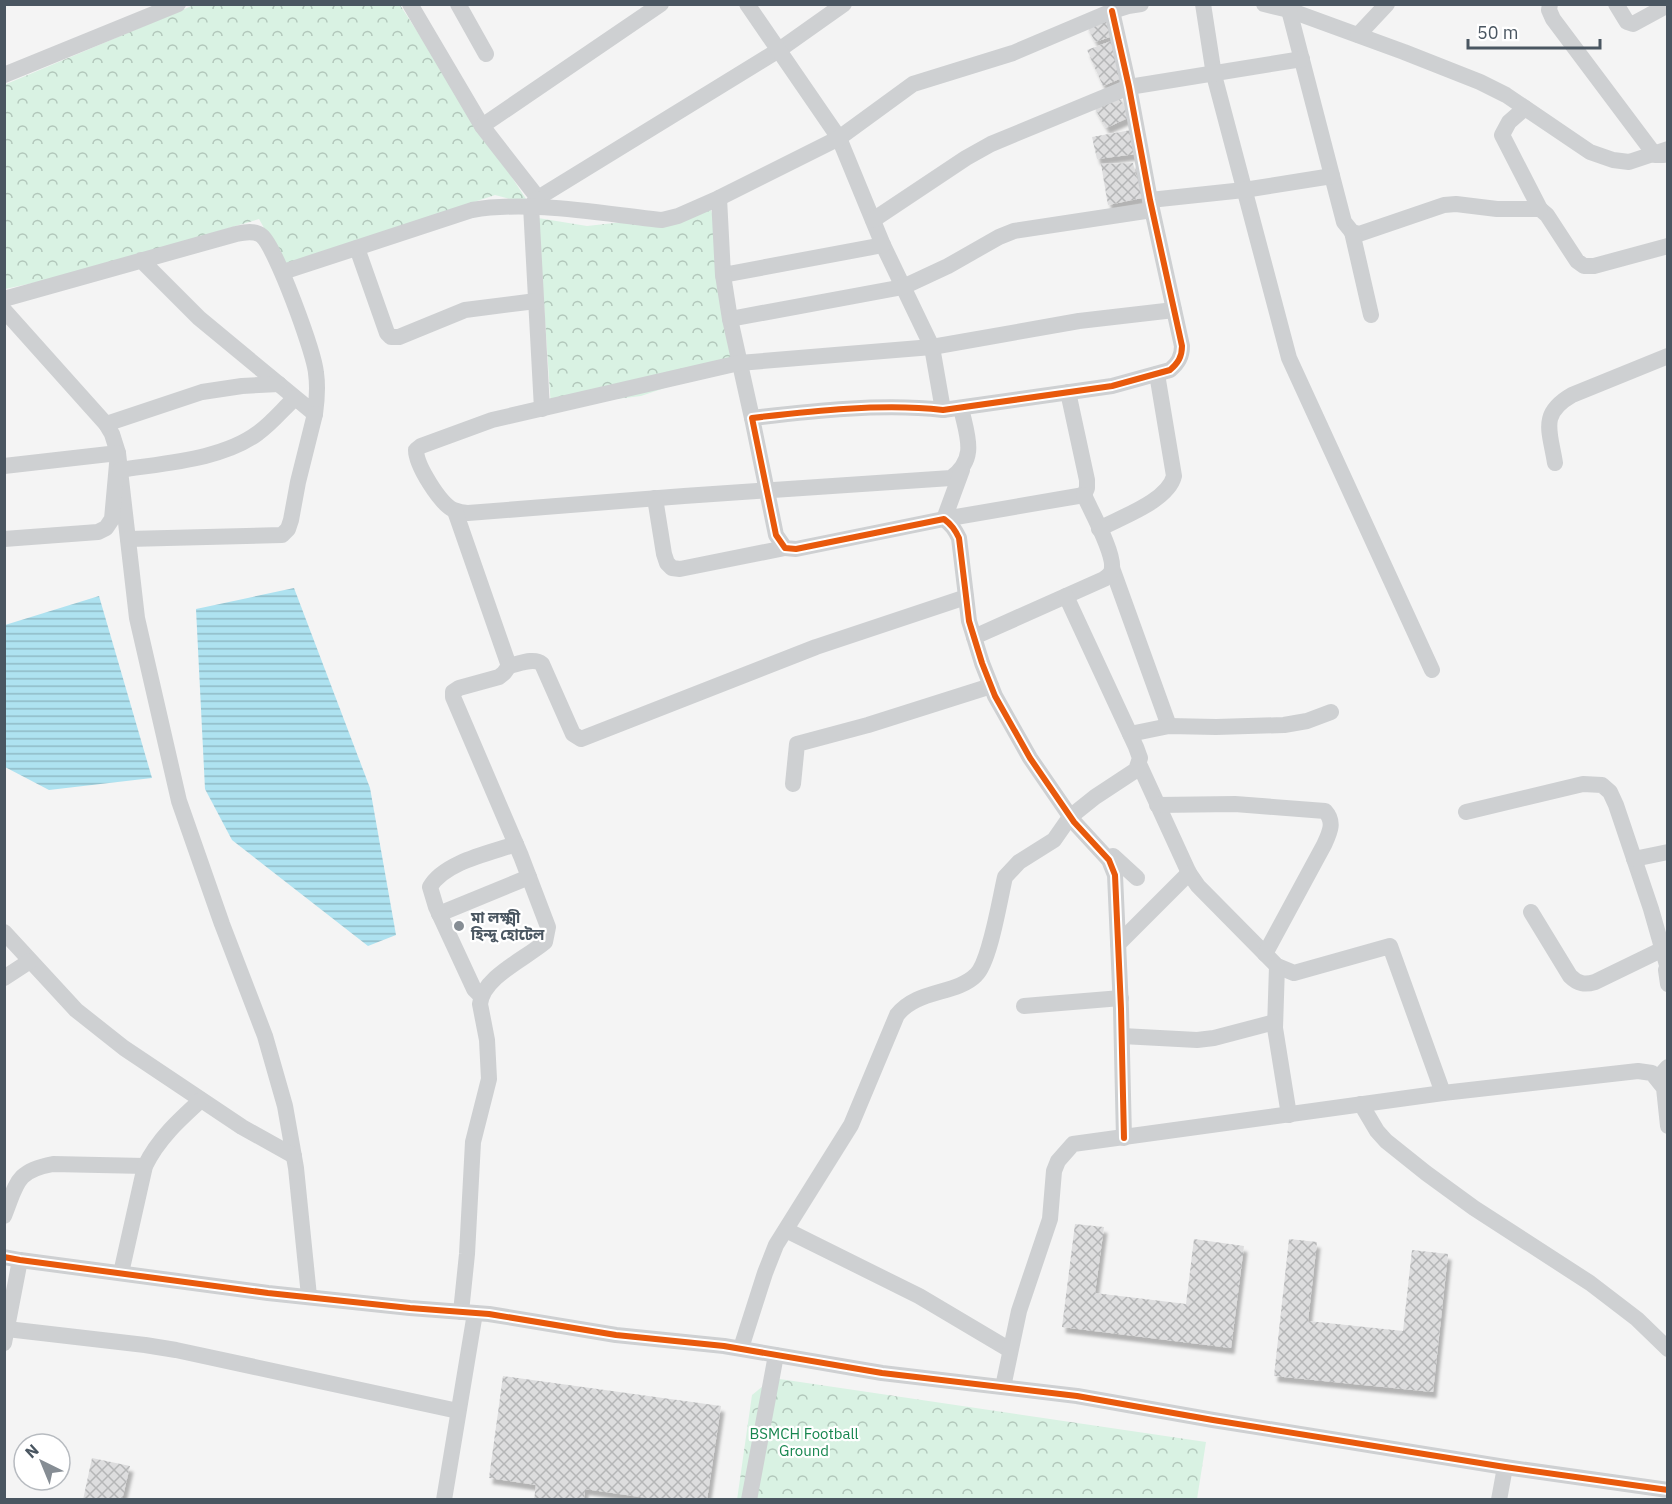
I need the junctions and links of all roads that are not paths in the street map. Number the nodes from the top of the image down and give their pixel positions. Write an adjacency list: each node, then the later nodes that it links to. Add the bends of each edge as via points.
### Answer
1 (178, 4): 20 (street)
2 (410, 4): 24 (street)
3 (661, 4): 24 (street)
4 (747, 4): 17 (street)
5 (844, 4): 17 (street)
6 (1141, 4): 15 (street)
7 (1203, 4): 21 (street)
8 (1264, 4): 14 (street)
9 (1387, 4): 16 (street)
10 (1550, 4): 26 (street, via 1552,19)
11 (1616, 4): 13 (street, via 1633,24)
12 (460, 5): 18 (street)
13 (1668, 5)
14 (1289, 10): 16 (street); 19 (street)
15 (1112, 11): 22 (street); 25 (street, via 1013,53 913,84)
16 (1358, 35): 23 (street, via 1480,82)
17 (779, 50): 25 (street); 30 (street)
18 (486, 54)
19 (1302, 59): 21 (street); 27 (street)
20 (4, 75)
21 (1214, 75): 22 (street); 28 (street)
22 (1129, 87): 31 (street); 33 (street, via 991,144)
23 (1525, 108): 26 (street, via 1590,152 1613,160 1629,162); 32 (street, via 1509,122 1502,135)
24 (482, 126): 30 (street)
25 (839, 138): 29 (street); 33 (street)
26 (1663, 153)
27 (1332, 176): 28 (street); 34 (street, via 1344,222)
28 (1244, 190): 31 (street); 80 (street, via 1289,358)
29 (719, 198): 30 (street, via 662,220); 40 (street)
30 (535, 202): 37 (street, via 472,210); 43 (street)
31 (1151, 205): 41 (street, via 1014,231); 45 (street)
32 (1540, 209): 34 (street, via 1444,205 1359,234); 36 (street, via 1577,261 1589,271 1594,266)
33 (873, 220): 35 (street)
34 (1352, 232): 46 (street)
35 (883, 244): 40 (street); 41 (street)
36 (1668, 246)
37 (357, 248): 39 (street); 43 (street, via 391,337 465,310)
38 (141, 260): 39 (street, via 248,231 261,235 268,243); 42 (street); 52 (street, via 199,318)
39 (283, 272): 58 (street, via 314,359 318,396)
40 (723, 275): 47 (street)
41 (903, 287): 47 (street); 48 (street)
42 (4, 299)
43 (536, 301): 56 (street)
44 (4, 310): 60 (street)
45 (1174, 310): 48 (street, via 1078,321); 51 (street, via 1182,355 1170,370)
46 (1371, 315)
47 (730, 319): 50 (street)
48 (932, 348): 50 (street); 57 (street)
49 (1668, 356): 62 (street, via 1560,402 1551,412 1549,426)
50 (739, 363): 56 (street); 59 (street)
51 (1157, 374): 53 (street); 71 (street, via 1174,476 1172,484 1159,497)
52 (279, 384): 54 (street); 60 (street, via 202,392)
53 (1068, 392): 55 (street); 67 (street, via 1087,480)
54 (295, 398): 58 (street); 64 (street, via 259,433 234,447 188,460)
55 (961, 408): 57 (street); 65 (street, via 968,442 967,462)
56 (542, 409): 69 (street, via 492,420 416,450 420,466 434,488)
57 (943, 410): 59 (street, via 820,410)
58 (315, 414): 73 (street, via 291,520 282,535)
59 (752, 418): 66 (street)
60 (106, 424): 61 (street)
61 (118, 453): 63 (street); 64 (street); 72 (street, via 111,519 106,528 98,532)
62 (1555, 463)
63 (4, 466)
64 (120, 470): 73 (street)
65 (962, 470): 66 (street, via 951,478); 70 (street)
66 (768, 490): 68 (street); 74 (street, via 776,535)
67 (1084, 495): 70 (street); 71 (street)
68 (655, 498): 69 (street); 74 (street, via 664,554 672,568)
69 (455, 511): 79 (street)
70 (944, 519): 74 (street); 77 (street, via 959,538)
71 (1099, 529): 75 (street)
72 (4, 539)
73 (128, 539): 118 (street, via 137,618 179,801 266,1036)
74 (785, 548)
75 (1112, 568): 76 (street, via 1104,579); 83 (street)
76 (1066, 596): 78 (street); 84 (street)
77 (966, 597): 78 (street); 79 (street, via 794,655 581,739 573,734 543,664 533,661)
78 (974, 637): 81 (street)
79 (509, 666): 90 (street, via 499,677 459,688 453,697)
80 (1432, 670)
81 (992, 687): 86 (street, via 797,744); 89 (street, via 1030,758)
82 (1331, 712): 83 (street, via 1284,725)
83 (1168, 726): 84 (street)
84 (1130, 735): 85 (street)
85 (1139, 764): 87 (street); 89 (street, via 1130,776)
86 (793, 784)
87 (1157, 805): 94 (street); 102 (street, via 1234,804 1325,811 1330,817 1332,826)
88 (1466, 812): 92 (street, via 1583,784 1602,785 1616,804)
89 (1070, 817): 93 (street); 121 (street, via 1054,840 1018,862 1005,877 982,966 976,975 913,1001 897,1015 850,1125)
90 (516, 844): 95 (street); 98 (street, via 457,865 435,878 430,887)
91 (1668, 852): 92 (street)
92 (1634, 859): 101 (street)
93 (1109, 860): 96 (street, via 1113,856); 100 (street, via 1115,875)
94 (1189, 873): 100 (street); 102 (street)
95 (529, 877): 98 (street); 106 (street, via 548,927 545,942 490,982)
96 (1137, 878)
97 (1531, 912): 101 (street, via 1578,983 1595,982)
98 (440, 914): 106 (street)
99 (4, 932): 103 (street)
100 (1118, 944): 107 (street)
101 (1666, 959): 105 (street)
102 (1271, 960): 109 (street); 112 (street, via 1294,973 1390,946)
103 (30, 961): 104 (street); 113 (street, via 93,1024)
104 (4, 978)
105 (1668, 984)
106 (480, 996): 125 (street, via 490,1065 473,1142)
107 (1121, 998): 108 (street); 110 (street)
108 (1024, 1006)
109 (1275, 1022): 110 (street, via 1197,1040); 115 (street)
110 (1122, 1036): 117 (street)
111 (1663, 1072): 112 (street, via 1638,1071); 116 (street)
112 (1443, 1093): 114 (street)
113 (201, 1100): 118 (street); 119 (street, via 165,1134)
114 (1361, 1104): 115 (street); 128 (street, via 1386,1142 1434,1180 1590,1283)
115 (1289, 1114): 117 (street)
116 (1668, 1126)
117 (1124, 1138): 129 (street, via 1073,1144 1058,1161 1050,1219)
118 (294, 1156): 124 (street)
119 (145, 1166): 120 (street, via 40,1166 18,1179); 123 (street)
120 (4, 1216)
121 (786, 1230): 127 (street, via 765,1273); 129 (street, via 919,1296)
122 (12, 1258): 123 (street); 126 (street)
123 (121, 1273): 124 (street)
124 (309, 1296): 125 (street)
125 (468, 1312): 127 (street, via 616,1335); 132 (street)
126 (6, 1336): 132 (street, via 114,1341 176,1350)
127 (741, 1348): 130 (street)
128 (1668, 1349)
129 (1010, 1350): 131 (street)
130 (776, 1355): 131 (street, via 882,1373); 136 (street)
131 (1003, 1387): 133 (street)
132 (459, 1411): 135 (street)
133 (1505, 1467): 134 (street); 137 (street)
134 (1668, 1490)
135 (444, 1500)
136 (749, 1500)
137 (1499, 1500)

